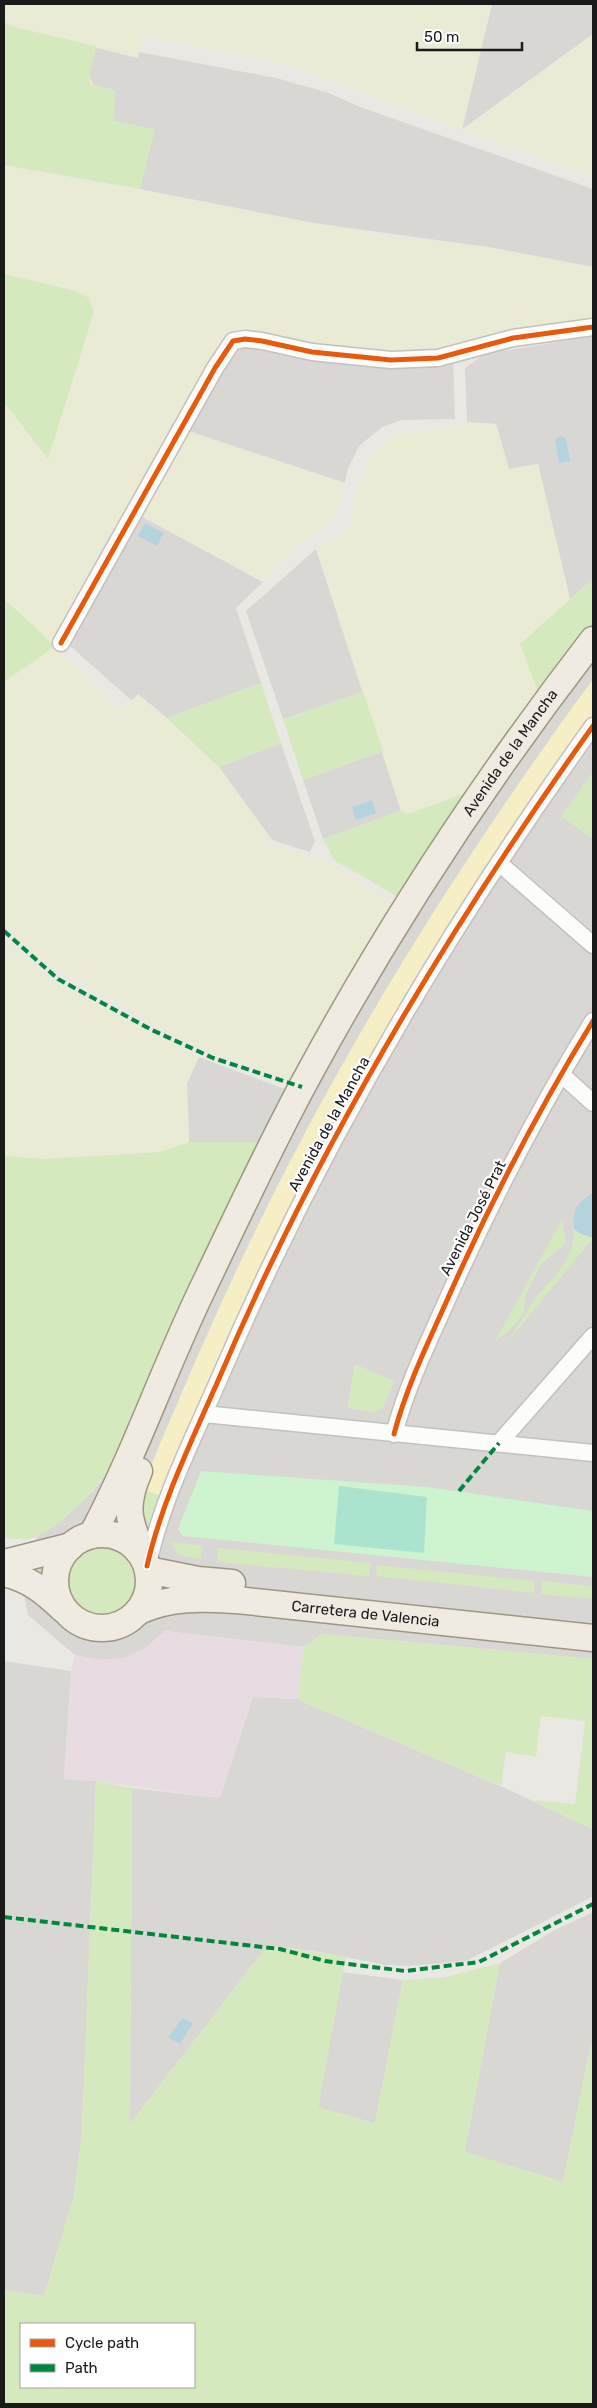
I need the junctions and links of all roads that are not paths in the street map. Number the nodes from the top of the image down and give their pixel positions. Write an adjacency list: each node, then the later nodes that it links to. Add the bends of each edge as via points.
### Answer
1 (593, 327): 3 (street, via 513,338 438,358 382,359 312,352 262,340 233,342 210,376)
2 (593, 640): 16 (main road, Avenida de la Mancha, via 460,824 302,1087 200,1293 114,1495)
3 (61, 643)
4 (593, 664): 18 (main road, Avenida de la Mancha, via 486,815 408,935 328,1068 274,1174 198,1334 130,1492 128,1519)
5 (593, 726): 6 (street, Avenida de la Mancha)
6 (499, 863): 7 (street); 12 (street, Avenida de la Mancha, via 436,958 301,1202 248,1310)
7 (593, 945)
8 (593, 1021): 9 (street, Avenida José Prat)
9 (560, 1074): 10 (street); 13 (street, Avenida José Prat, via 468,1252 405,1395)
10 (593, 1103)
11 (593, 1336): 14 (street)
12 (204, 1414): 13 (street); 18 (street, Avenida de la Mancha, via 153,1539)
13 (394, 1434): 14 (street)
14 (499, 1443): 15 (street)
15 (593, 1453)
16 (82, 1541): 17 (main road); 18 (main road, via 108,1534 123,1539 136,1548); 21 (main road, via 61,1559 56,1574 56,1590 61,1605)
17 (4, 1563)
18 (147, 1566): 20 (main road, via 150,1585); 22 (main road, Carretera de Valencia, via 198,1580)
19 (4, 1573): 21 (main road, via 28,1580 44,1590)
20 (139, 1611): 21 (main road, via 130,1620 106,1628 82,1624); 23 (main road, Carretera de Valencia, via 171,1600 237,1600)
21 (71, 1617)
22 (593, 1619)
23 (593, 1638)

